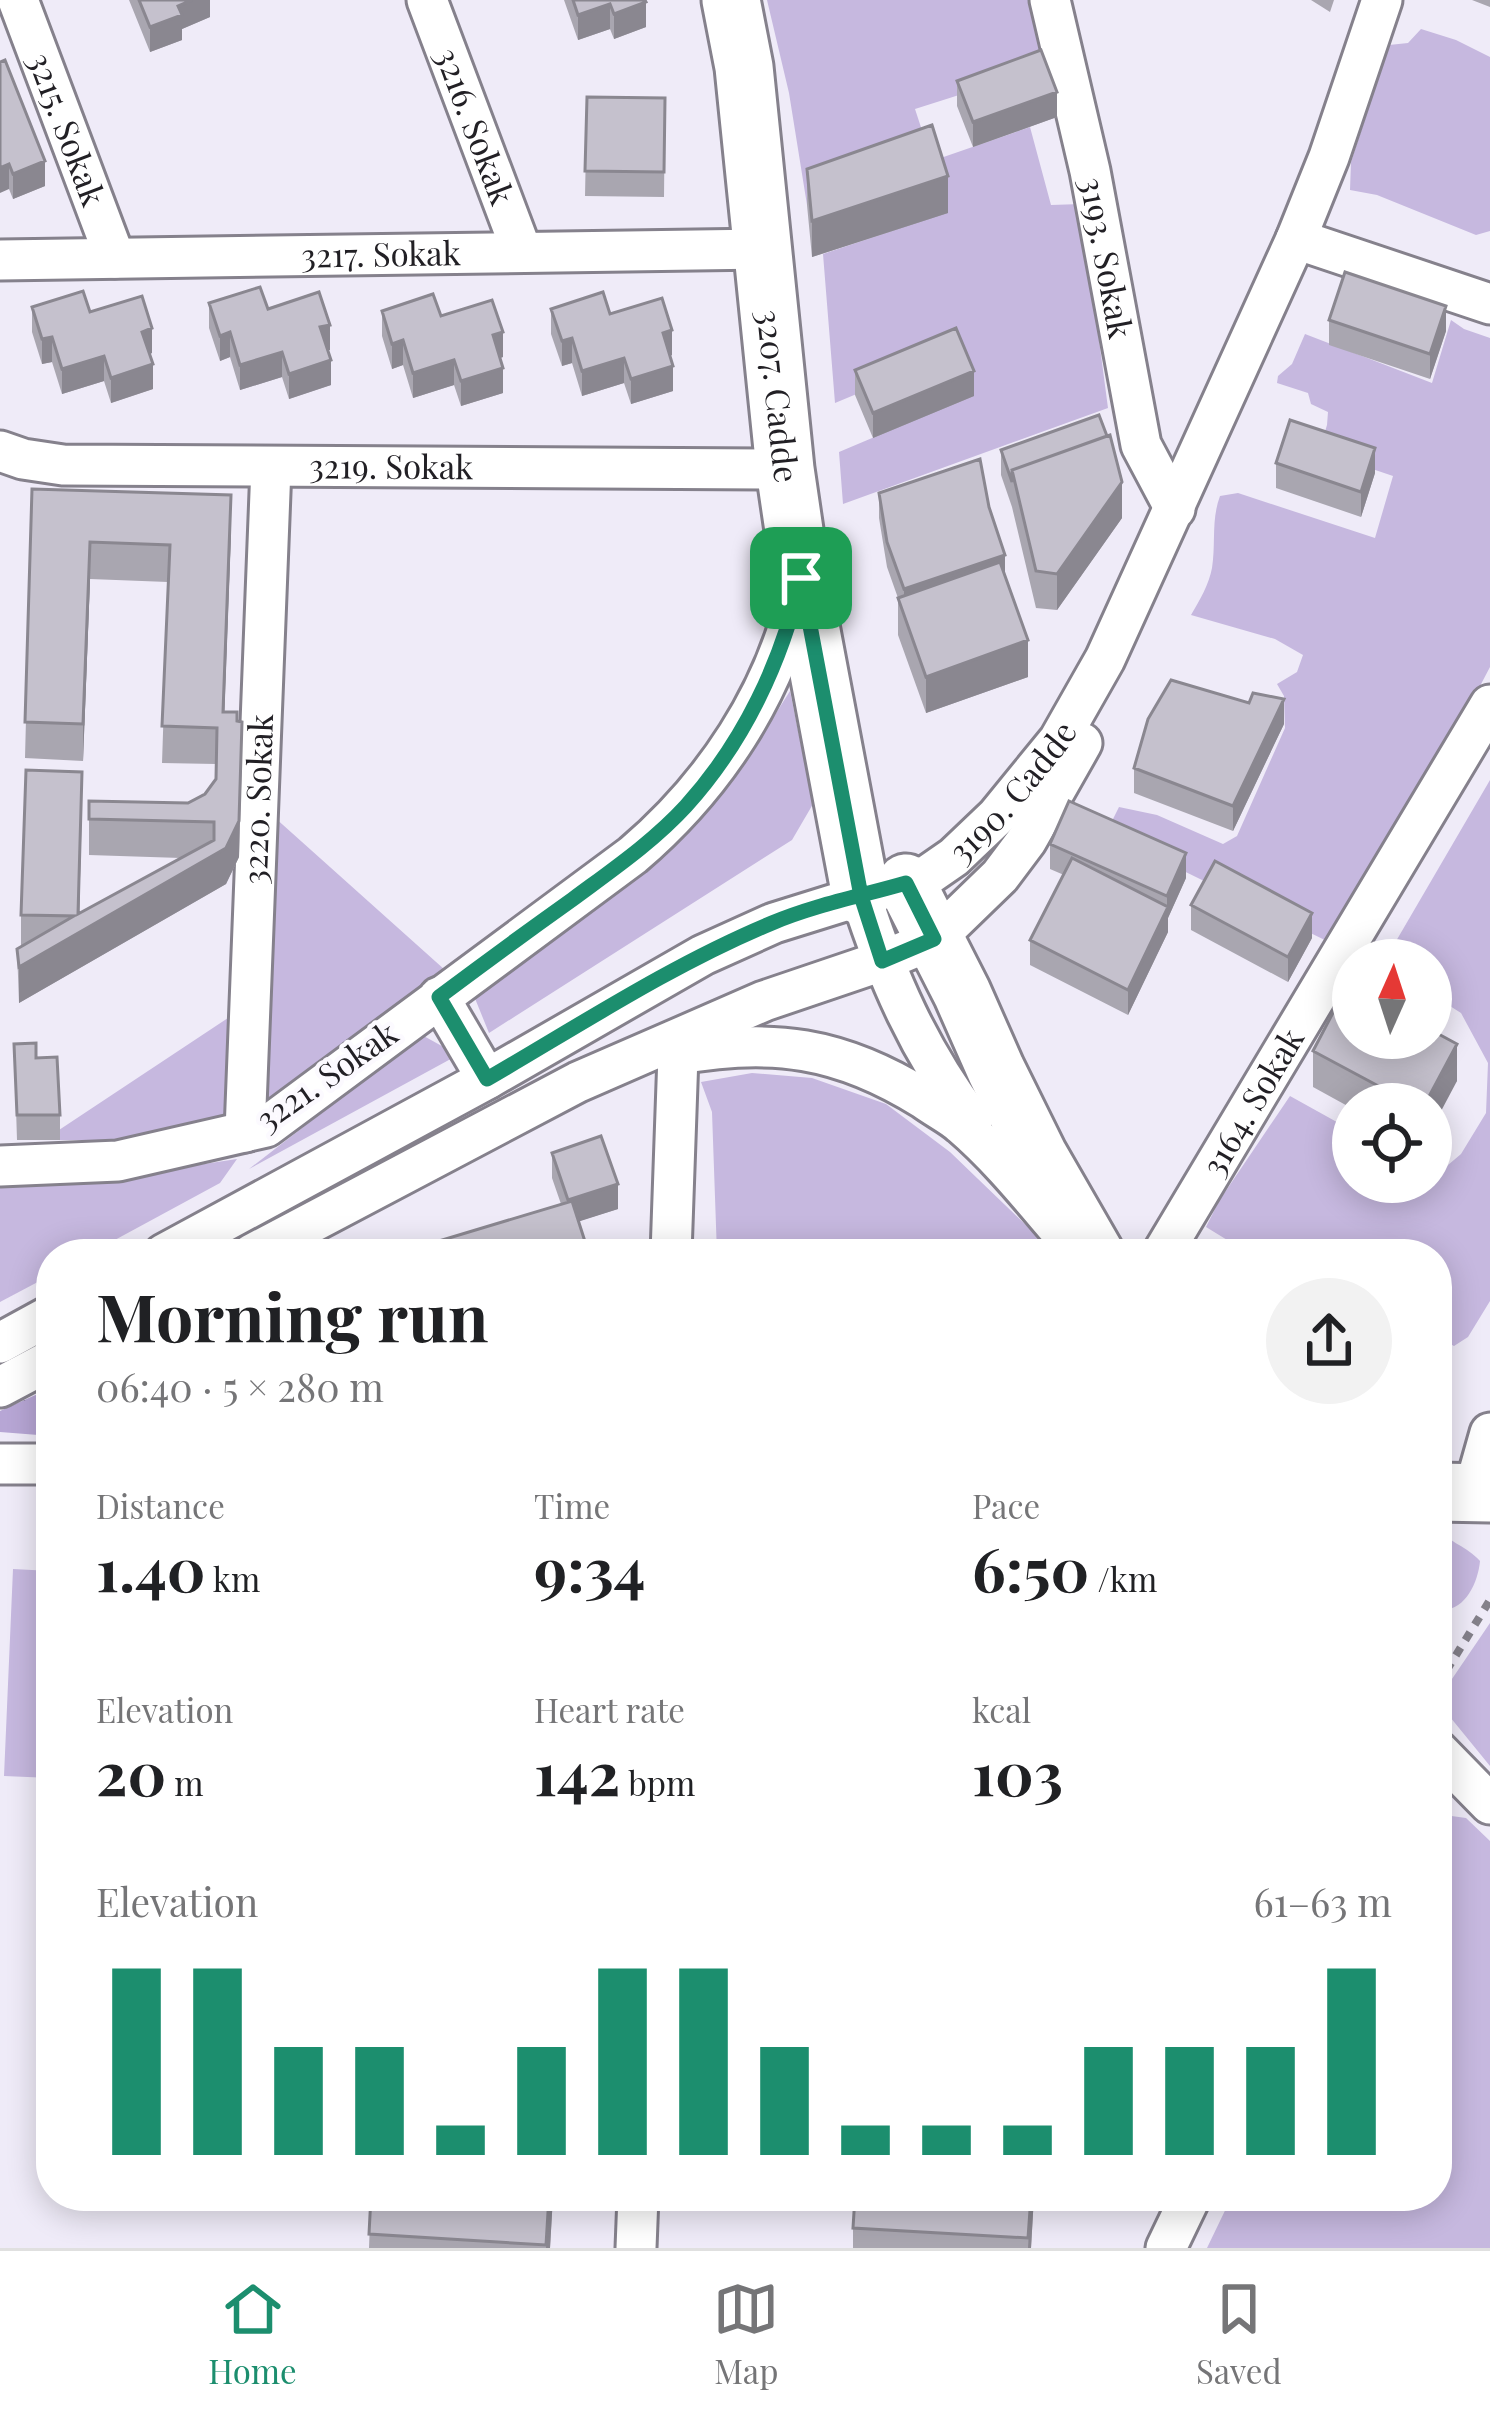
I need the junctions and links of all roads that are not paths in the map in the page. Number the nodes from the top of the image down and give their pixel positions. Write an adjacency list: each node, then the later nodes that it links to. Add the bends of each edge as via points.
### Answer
1 (18, 0): 9 (street, 3215. Sokak)
2 (427, 0): 8 (street, 3216. Sokak)
3 (730, 0): 7 (street, 3207. Cadde)
4 (1050, 0): 15 (street, 3193. Sokak, via 1141,445)
5 (1382, 0): 6 (street, 3190. Cadde)
6 (1296, 239): 11 (street); 15 (street, 3190. Cadde)
7 (764, 249): 8 (street, 3217. Sokak); 14 (street, 3207. Cadde)
8 (522, 252): 9 (street, 3217. Sokak)
9 (115, 258): 10 (street, 3217. Sokak)
10 (0, 260)
11 (1490, 304)
12 (1, 450): 13 (street, 3219. Sokak, via 63,465)
13 (271, 466): 14 (street, 3219. Sokak); 25 (street, 3220. Sokak)
14 (785, 469): 16 (street, 3207. Cadde)
15 (1175, 509): 18 (street, 3190. Cadde, via 1059,740 954,857); 19 (street, 3190. Cadde, via 1081,746 1000,877)
16 (801, 578): 18 (street, 3207. Cadde); 21 (street, 3221. Sokak, via 768,679 687,805 633,855)
17 (1490, 705): 33 (street, 3164. Sokak)
18 (884, 889): 19 (street, 3207. Cadde); 20 (street, 3207. Cadde); 23 (street, 3190. Cadde, via 773,922 703,955)
19 (934, 939): 20 (street, 3190. Cadde); 32 (street, 3207. Cadde)
20 (882, 961): 24 (street, 3190. Cadde, via 764,1001); 27 (street, 3207. Cadde, via 935,1066)
21 (439, 997): 23 (street); 25 (street, 3221. Sokak, via 266,1127)
22 (678, 1055): 24 (street); 27 (street, via 773,1045 868,1068 960,1122); 30 (street)
23 (487, 1079): 28 (street, 3190. Cadde)
24 (578, 1082): 29 (street, 3190. Cadde)
25 (245, 1132): 26 (street, 3221. Sokak, via 118,1161)
26 (0, 1166)
27 (1015, 1178): 31 (street)
28 (192, 1239)
29 (280, 1239)
30 (672, 1239)
31 (1066, 1239)
32 (1086, 1239)
33 (1171, 1239)
34 (36, 1323): 35 (street)
35 (0, 1343)
36 (36, 1368): 37 (street)
37 (0, 1387)
38 (1490, 1433): 41 (street)
39 (0, 1464): 40 (street)
40 (36, 1464)
41 (1466, 1493)
42 (1452, 1765): 43 (street)
43 (1490, 1804)
44 (637, 2211): 46 (street)
45 (1184, 2211): 47 (street)
46 (636, 2248)
47 (1166, 2248)

